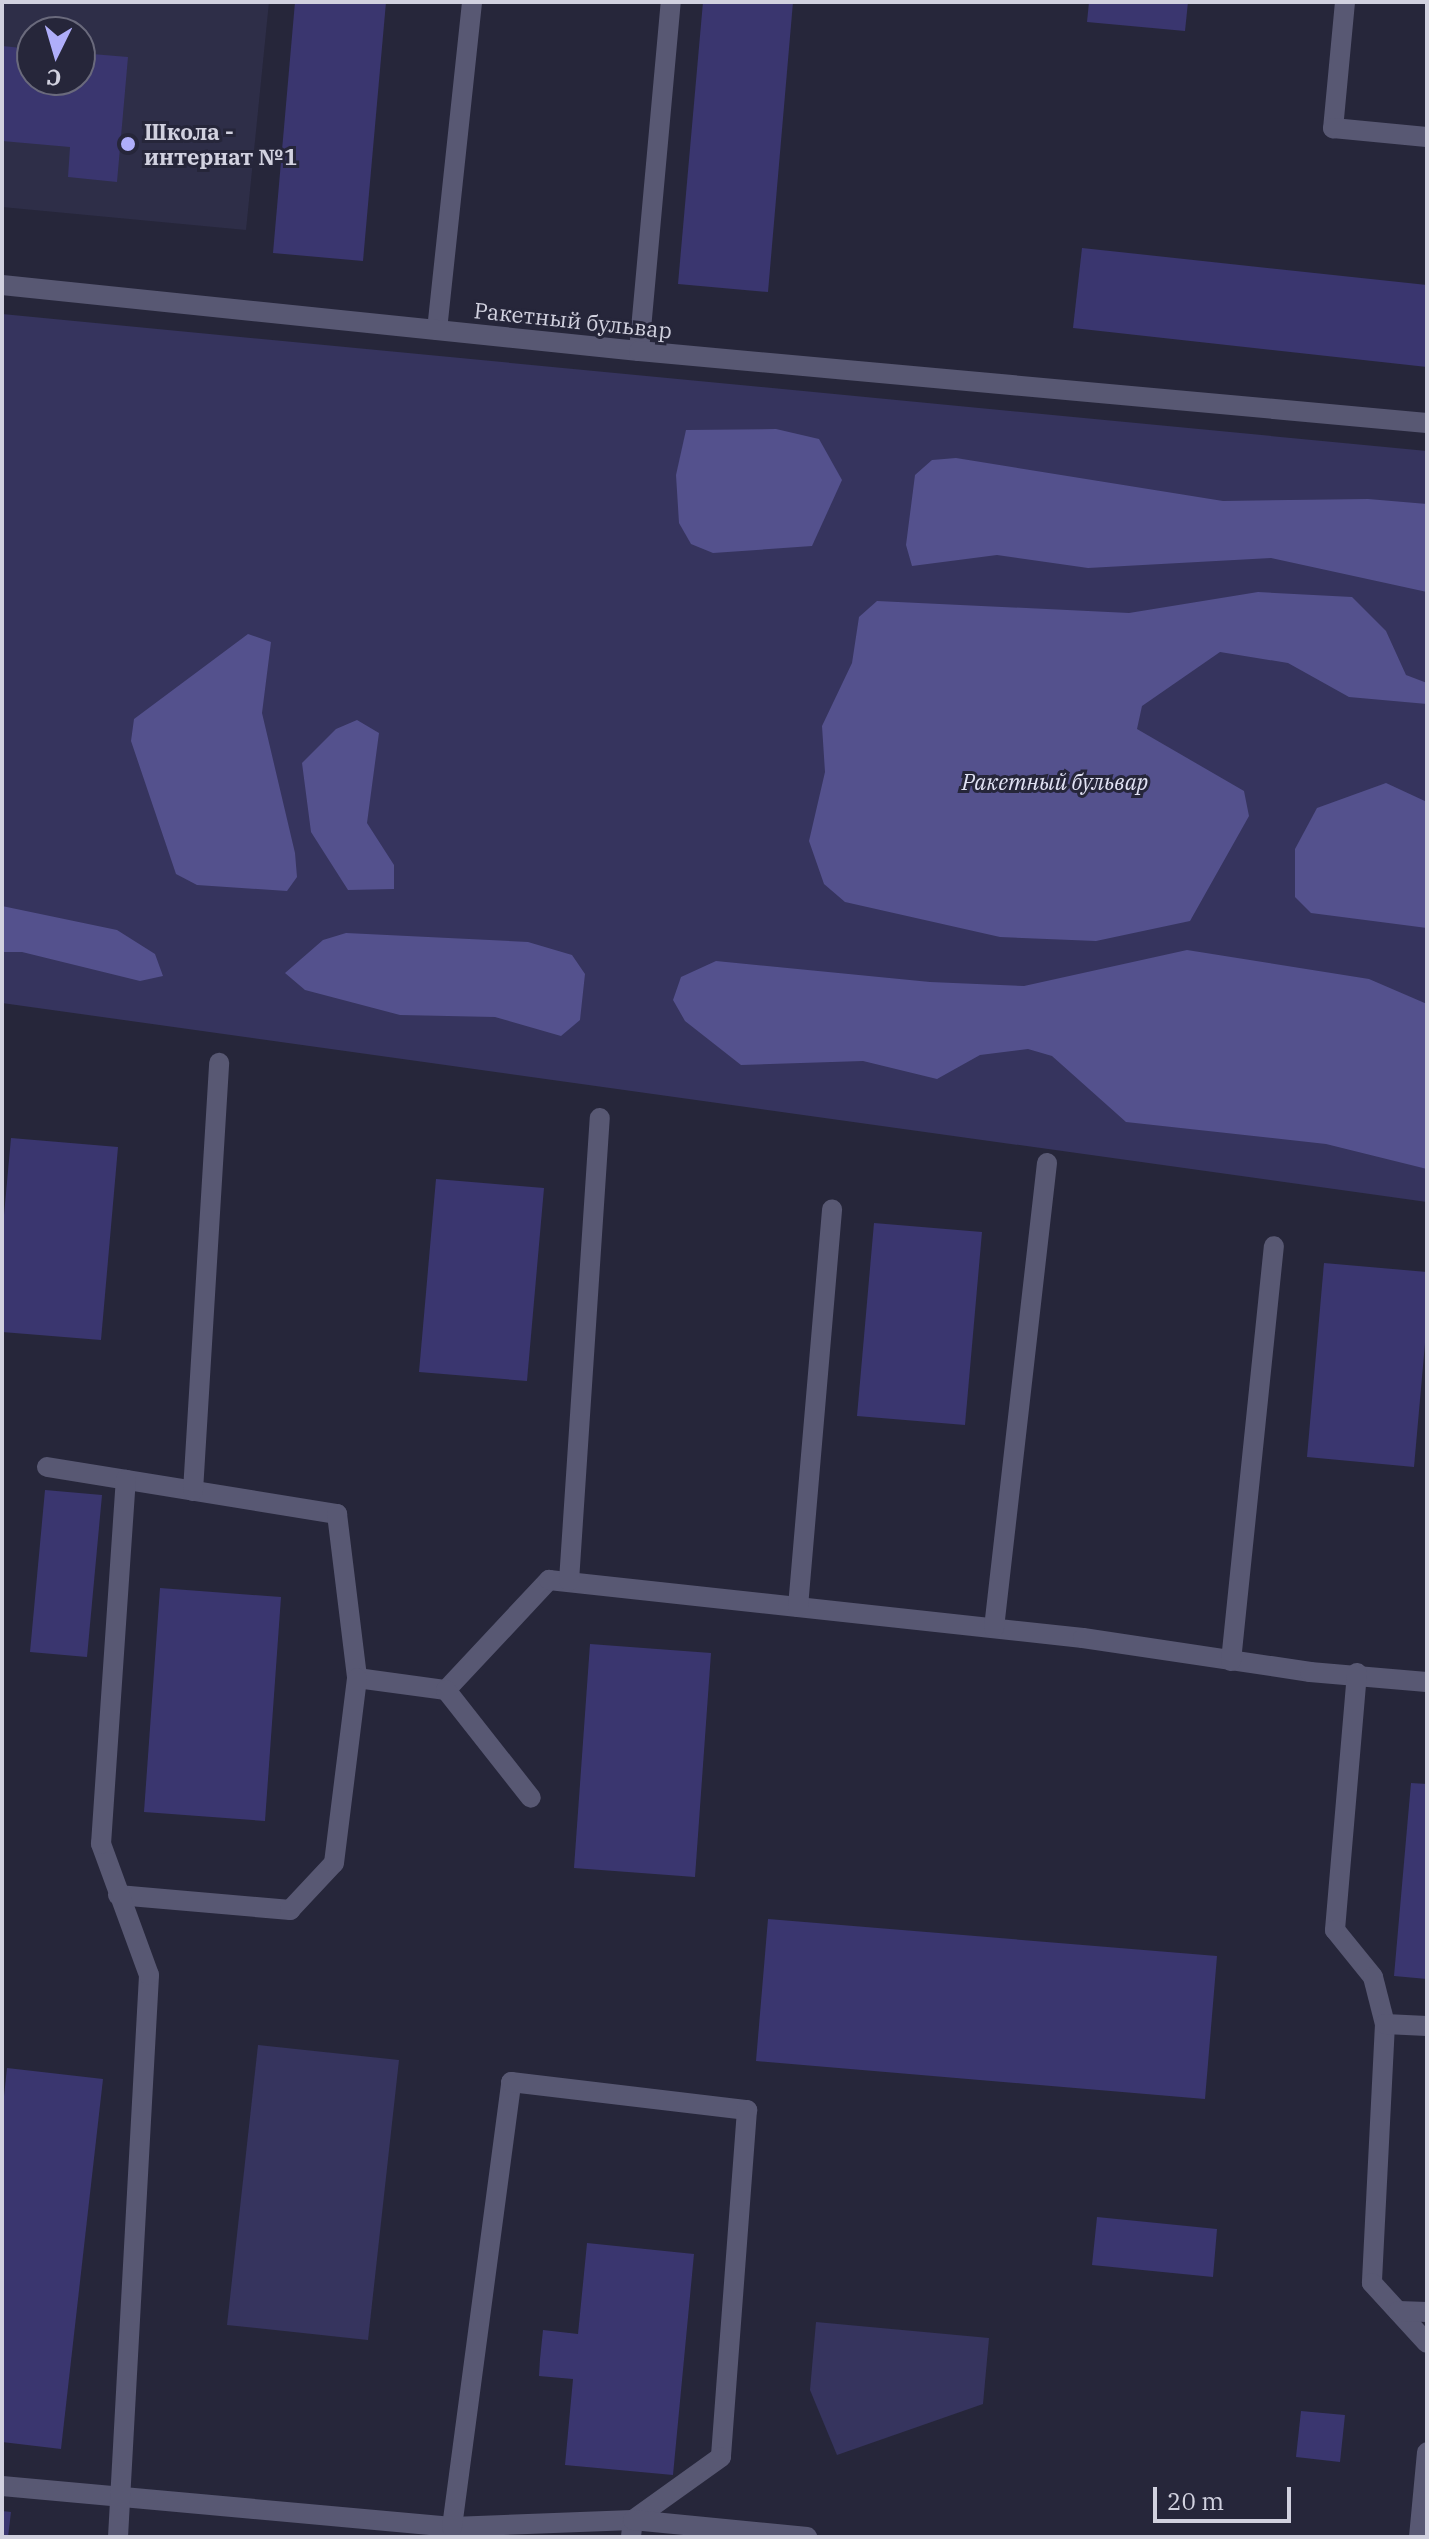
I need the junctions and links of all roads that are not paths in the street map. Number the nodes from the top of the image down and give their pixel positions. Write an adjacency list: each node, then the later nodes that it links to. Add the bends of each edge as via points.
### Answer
1 (472, 2): 6 (street)
2 (671, 2): 7 (street)
3 (1345, 2): 4 (street, via 1333,128)
4 (1427, 137)
5 (2, 285): 6 (street, Ракетный бульвар)
6 (437, 330): 7 (street, Ракетный бульвар)
7 (639, 351): 8 (street, Ракетный бульвар)
8 (1427, 423)
9 (219, 1063): 16 (street)
10 (600, 1118): 17 (street)
11 (1047, 1163): 19 (street)
12 (832, 1209): 18 (street)
13 (1274, 1246): 20 (street)
14 (47, 1467): 15 (street)
15 (126, 1480): 16 (street); 26 (street, via 101,1844)
16 (193, 1491): 22 (street, via 337,1514)
17 (569, 1581): 18 (street); 24 (street, via 549,1580)
18 (798, 1607): 19 (street)
19 (994, 1628): 20 (street)
20 (1231, 1661): 21 (street)
21 (1357, 1673): 23 (street); 27 (street, via 1335,1930 1373,1977)
22 (357, 1678): 24 (street); 26 (street, via 334,1863 290,1910)
23 (1427, 1682)
24 (446, 1690): 25 (street)
25 (531, 1798)
26 (118, 1895): 34 (street, via 149,1975)
27 (1385, 2024): 28 (street); 29 (street, via 1372,2283)
28 (1427, 2026)
29 (1398, 2311): 30 (street); 31 (street)
30 (1427, 2312)
31 (1427, 2343)
32 (1427, 2452): 39 (street)
33 (2, 2486): 34 (street)
34 (122, 2499): 35 (street); 37 (street)
35 (452, 2527): 36 (street); 36 (street, via 511,2082 747,2110 721,2457)
36 (632, 2529): 38 (street)
37 (118, 2537)
38 (807, 2537)
39 (1419, 2537)

